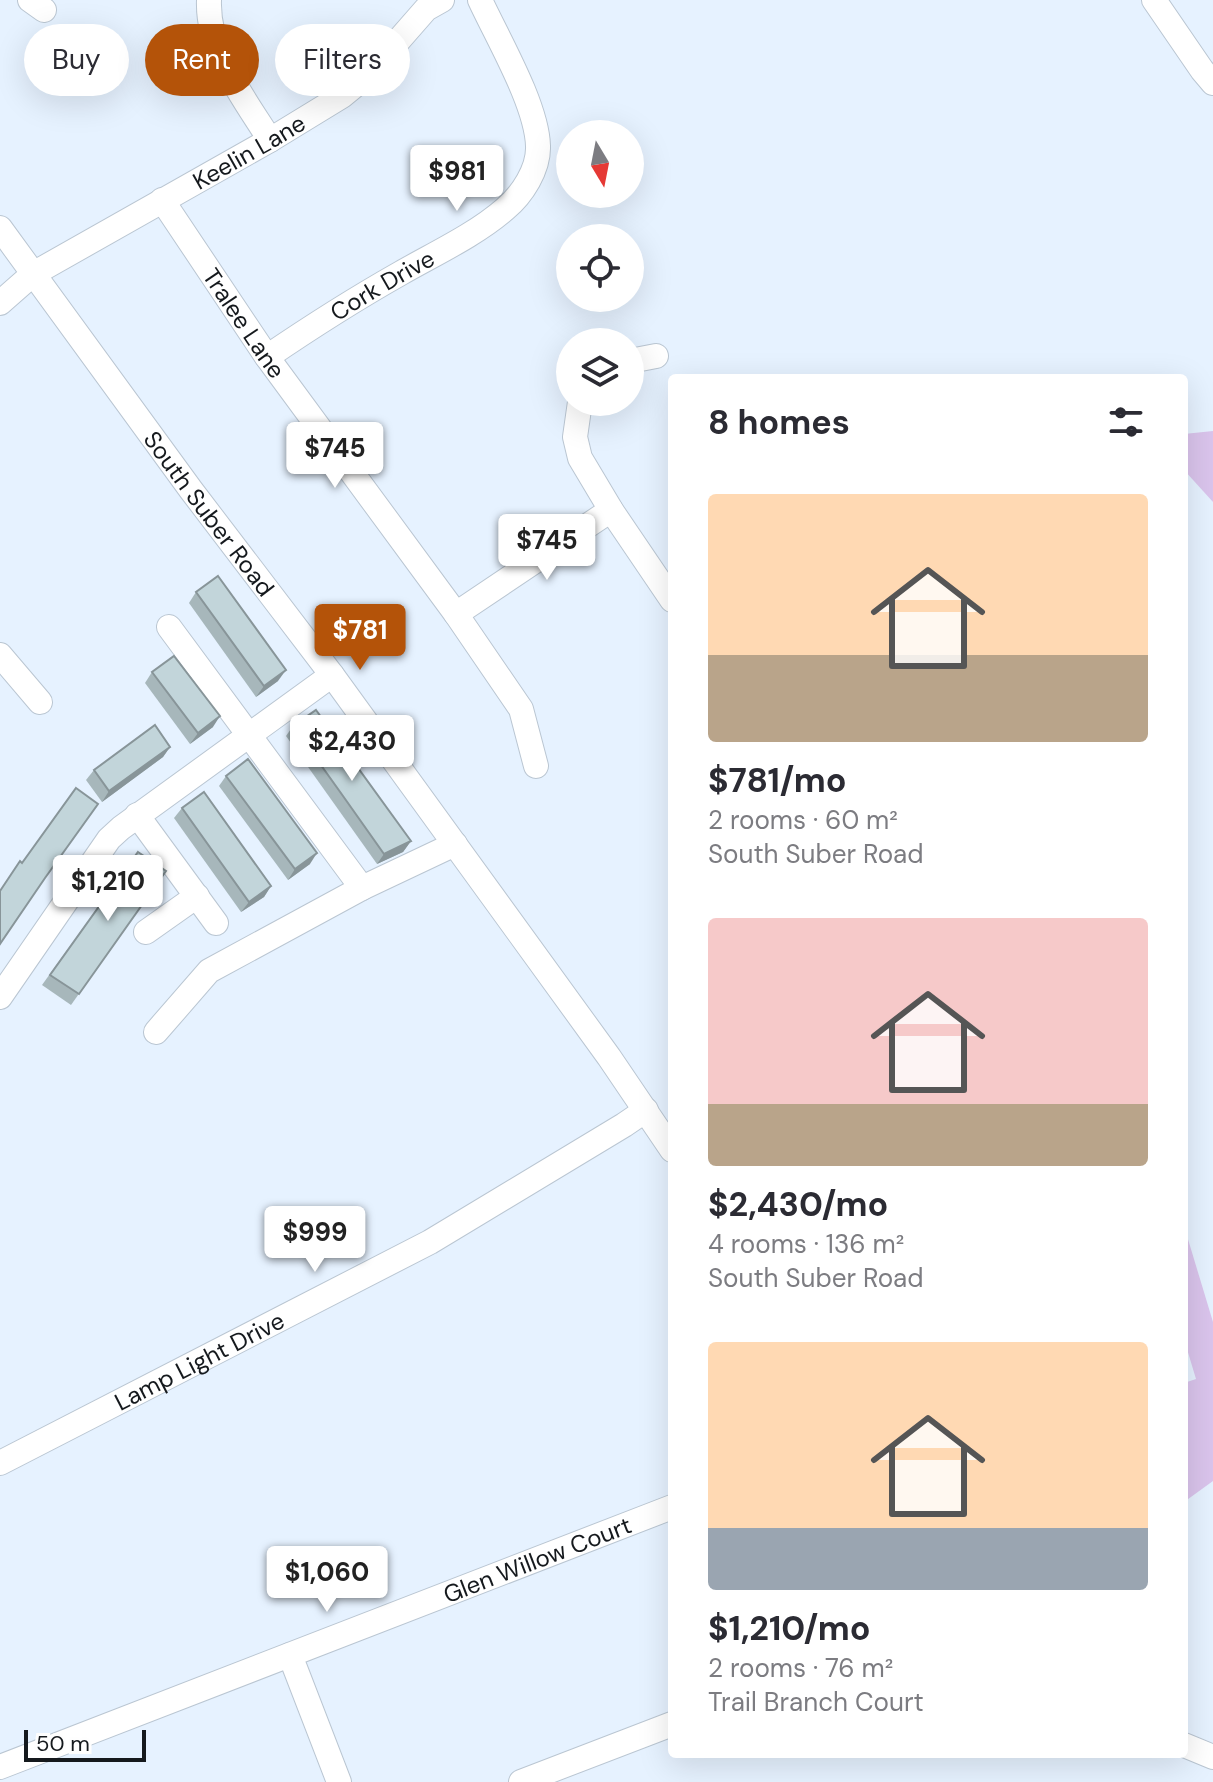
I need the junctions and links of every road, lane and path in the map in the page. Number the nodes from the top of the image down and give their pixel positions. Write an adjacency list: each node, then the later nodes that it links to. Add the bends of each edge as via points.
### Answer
1 (209, 0): 6 (street, via 215,45)
2 (442, 0): 6 (street, Keelin Lane, via 426,9 370,73 342,96)
3 (480, 0): 12 (street, Cork Drive, via 534,121 539,148 522,191 481,227)
4 (1154, 0): 5 (street)
5 (1213, 83)
6 (270, 140): 7 (street, Keelin Lane)
7 (162, 200): 9 (street, Keelin Lane); 12 (street, Tralee Lane)
8 (0, 228): 9 (street, South Suber Road)
9 (33, 274): 10 (street, Keelin Lane); 20 (street, South Suber Road)
10 (0, 303)
11 (656, 356): 13 (street)
12 (267, 357): 17 (street, Tralee Lane)
13 (644, 358)
14 (578, 416): 15 (street, via 576,447)
15 (611, 510): 16 (street); 17 (street)
16 (668, 594)
17 (456, 614): 23 (street, Tralee Lane, via 521,709)
18 (169, 627): 22 (street)
19 (4, 669): 21 (street)
20 (332, 675): 22 (street); 25 (street, South Suber Road)
21 (40, 702)
22 (248, 735): 24 (street); 26 (street)
23 (536, 766)
24 (137, 815): 27 (street); 30 (street, via 109,839)
25 (455, 844): 26 (street); 32 (street, South Suber Road)
26 (362, 888): 31 (street, via 209,971)
27 (197, 896): 28 (street); 29 (street)
28 (216, 923)
29 (146, 932)
30 (0, 997)
31 (156, 1032)
32 (646, 1110): 33 (street, South Suber Road); 34 (street, Lamp Light Drive, via 430,1242)
33 (668, 1144)
34 (0, 1463)
35 (668, 1509): 36 (street, Glen Willow Court)
36 (290, 1655): 40 (street, Glen Willow Court); 41 (street)
37 (668, 1726): 42 (street)
38 (1188, 1747): 39 (street)
39 (1213, 1757)
40 (0, 1767)
41 (339, 1782)
42 (521, 1782)

